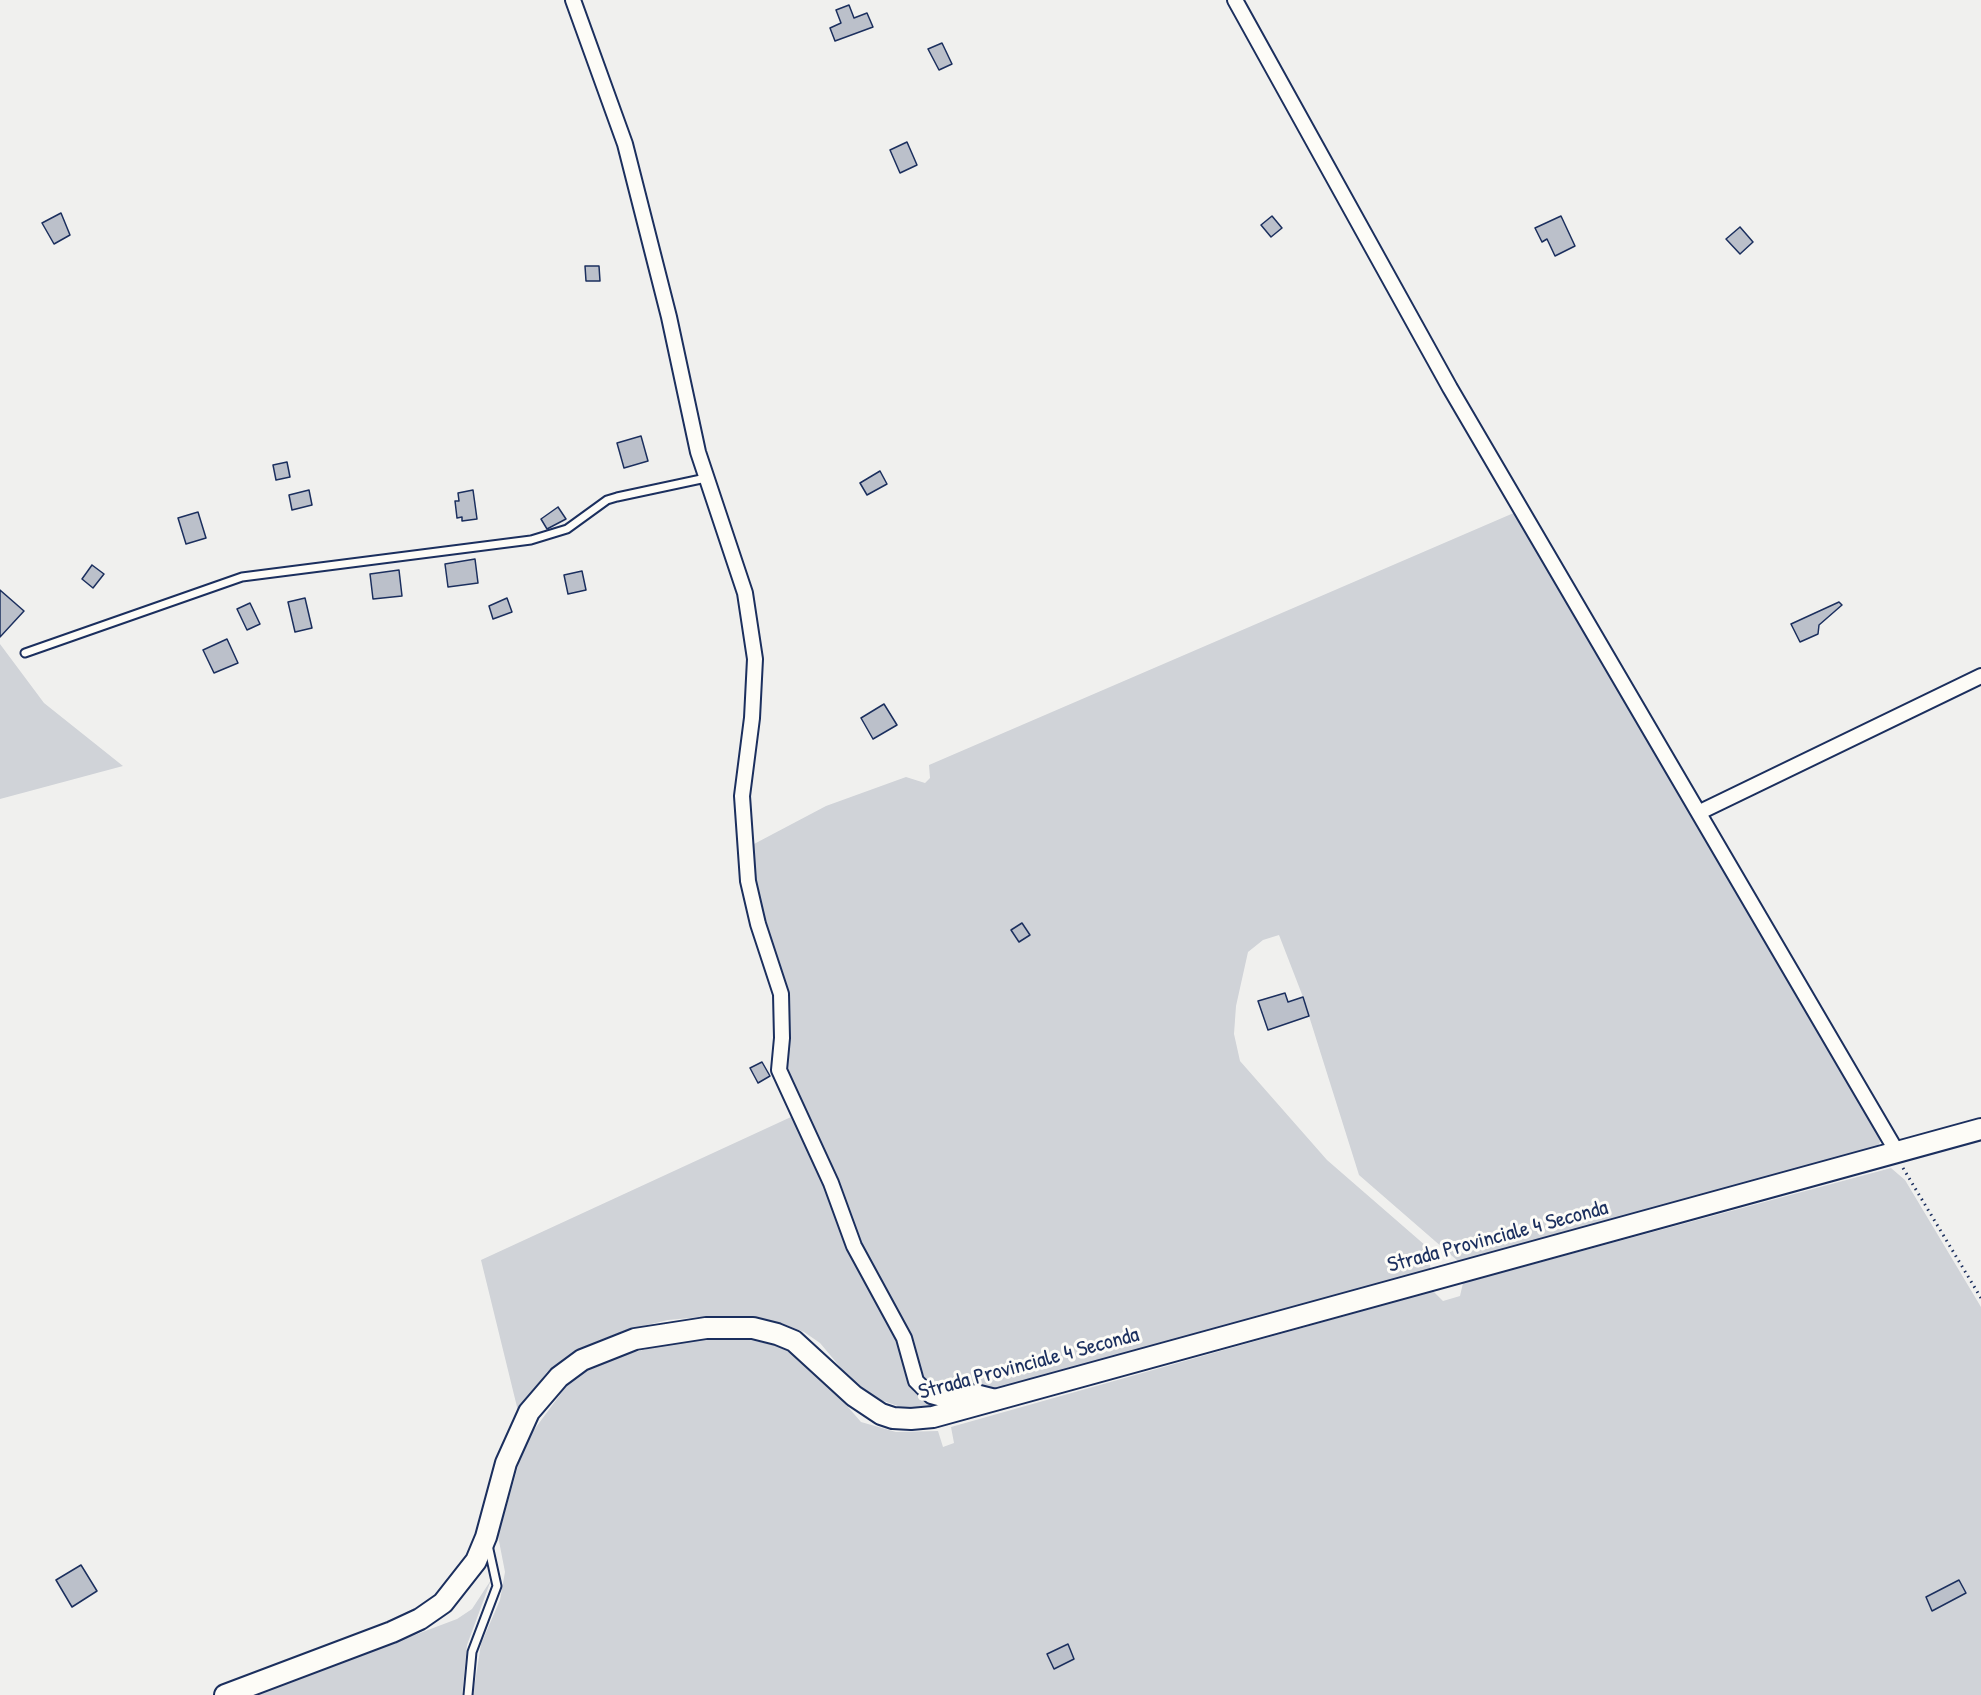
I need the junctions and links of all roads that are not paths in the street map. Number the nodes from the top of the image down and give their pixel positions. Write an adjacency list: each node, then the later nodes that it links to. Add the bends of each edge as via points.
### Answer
1 (573, 0): 3 (street, via 625,144)
2 (1235, 0): 6 (street, via 1450,388)
3 (706, 477): 4 (lane, via 608,500 567,529 531,540 242,578); 9 (street, via 745,593 755,659 742,796 748,881 781,994 779,1070 831,1183 854,1246 904,1338 916,1382 931,1396 942,1399 976,1392)
4 (25, 653)
5 (1981, 676): 6 (street)
6 (1700, 812): 8 (street)
7 (1981, 1129): 8 (street, Strada Provinciale 4 Seconda)
8 (1897, 1152): 9 (street, Strada Provinciale 4 Seconda)
9 (1002, 1398): 10 (street, Strada Provinciale 4 Seconda, via 933,1417 893,1418 866,1405 794,1341 777,1334 753,1328 706,1328 635,1339 582,1360 545,1391 529,1412 509,1454)
10 (486, 1537): 11 (street, Strada Provinciale 4 Seconda, via 460,1584 420,1618); 12 (lane, via 497,1586 476,1636)
11 (225, 1695)
12 (468, 1695)

